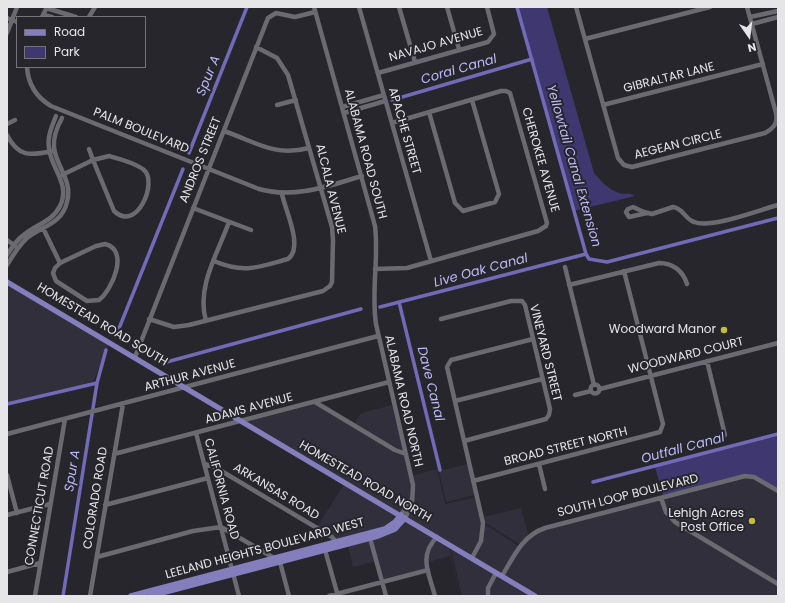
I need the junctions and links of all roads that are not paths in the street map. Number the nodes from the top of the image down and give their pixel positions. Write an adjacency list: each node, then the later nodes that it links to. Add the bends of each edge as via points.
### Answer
1 (16, 7): 18 (street)
2 (95, 7): 16 (street)
3 (314, 7): 13 (street, ALABAMA ROAD SOUTH)
4 (359, 7): 28 (street, APACHE STREET)
5 (399, 7): 25 (street)
6 (447, 7): 24 (street)
7 (488, 7): 24 (street, NAVAJO AVENUE, via 494,30 492,39)
8 (576, 7): 22 (street, AEGEAN CIRCLE)
9 (710, 7): 22 (street)
10 (747, 7): 19 (street, AEGEAN CIRCLE)
11 (46, 8): 14 (street); 15 (street)
12 (778, 11): 19 (street)
13 (315, 12): 23 (street, ANDROS STREET, via 295,17 271,14); 35 (street, ALABAMA ROAD SOUTH)
14 (43, 16)
15 (73, 16)
16 (90, 16)
17 (778, 17): 20 (street)
18 (9, 18): 21 (street)
19 (750, 18): 20 (street, AEGEAN CIRCLE)
20 (752, 24): 26 (street, AEGEAN CIRCLE)
21 (7, 33)
22 (585, 39): 34 (street, AEGEAN CIRCLE)
23 (256, 47): 30 (street, ALCALA AVENUE, via 274,55 284,66); 44 (street, ANDROS STREET)
24 (459, 49): 25 (street, NAVAJO AVENUE)
25 (415, 62): 28 (street, NAVAJO AVENUE)
26 (763, 64): 34 (street, GIBRALTAR LANE); 34 (street, AEGEAN CIRCLE, via 777,123 770,130 750,137 628,167 618,158)
27 (27, 68): 50 (street, PALM BOULEVARD, via 32,88 39,98 50,106)
28 (378, 73): 29 (street, APACHE STREET)
29 (384, 95): 32 (street, APACHE STREET); 35 (street)
30 (296, 100): 33 (street); 46 (street, ALCALA AVENUE)
31 (472, 100): 36 (street, CHEROKEE AVENUE); 36 (street, via 499,194 496,202 463,211 455,203); 65 (street, CHEROKEE AVENUE, via 501,91 510,93 547,223 538,230)
32 (385, 101): 37 (street); 41 (street, APACHE STREET)
33 (277, 105)
34 (603, 105)
35 (342, 107): 37 (street, ALABAMA ROAD SOUTH)
36 (430, 112): 41 (street, CHEROKEE AVENUE)
37 (344, 113): 52 (street, ALABAMA ROAD SOUTH)
38 (56, 116): 43 (street)
39 (62, 118): 43 (street)
40 (15, 120): 42 (street)
41 (392, 122): 65 (street, APACHE STREET)
42 (7, 124)
43 (55, 127): 48 (street)
44 (224, 131): 46 (street, via 282,152); 50 (street, ANDROS STREET)
45 (7, 135): 48 (street, via 16,148 24,153 39,154)
46 (309, 148): 53 (street, ALCALA AVENUE)
47 (89, 149): 49 (street)
48 (52, 151): 51 (street)
49 (93, 160): 49 (street, via 104,156 116,158 138,167 147,174 149,185 137,212 126,217 114,211); 51 (street)
50 (209, 169): 54 (street, PALM BOULEVARD, via 259,189); 56 (street, ANDROS STREET)
51 (62, 174): 59 (street, via 69,187 67,203 59,218)
52 (362, 176): 53 (street, PALM BOULEVARD); 69 (street, ALABAMA ROAD SOUTH, via 375,226)
53 (321, 188): 54 (street, PALM BOULEVARD); 77 (street, ALCALA AVENUE, via 333,232 330,286 322,291)
54 (282, 194): 64 (street, via 294,239 291,257 247,269 231,268)
55 (778, 205): 57 (street, via 700,224 689,220 677,207 667,208 658,213)
56 (193, 208): 58 (street); 75 (street, ANDROS STREET)
57 (647, 213)
58 (229, 222): 60 (street); 64 (street)
59 (42, 227): 62 (street); 66 (street)
60 (251, 230)
61 (7, 240): 62 (street)
62 (15, 247): 63 (street); 67 (street)
63 (7, 255)
64 (214, 261): 77 (street, via 203,294)
65 (431, 261): 69 (street, CHEROKEE AVENUE, via 402,269)
66 (60, 263): 66 (street, via 53,273 56,281 86,301 95,302 106,294 118,264 118,255 110,245 100,244)
67 (7, 265)
68 (565, 267): 73 (street)
69 (375, 269): 74 (street, ALABAMA ROAD SOUTH)
70 (624, 271): 72 (street, via 665,263 680,271); 73 (street); 83 (street)
71 (7, 282): 81 (main road, HOMESTEAD ROAD SOUTH)
72 (687, 284)
73 (569, 285): 86 (street)
74 (374, 310): 78 (street, ALABAMA ROAD NORTH)
75 (149, 319): 77 (street, ALCALA AVENUE, via 178,327); 81 (street, ANDROS STREET)
76 (441, 319): 79 (street, VINEYARD STREET, via 512,300 522,301)
77 (206, 321)
78 (378, 336): 85 (street, ALABAMA ROAD NORTH); 87 (street, ARTHUR AVENUE)
79 (533, 339): 84 (street, VINEYARD STREET); 91 (street, via 450,361 447,367)
80 (778, 343): 82 (street, WOODWARD COURT)
81 (135, 357): 87 (main road, HOMESTEAD ROAD SOUTH)
82 (707, 361): 83 (street, WOODWARD COURT); 98 (street)
83 (650, 375): 88 (street, WOODWARD COURT); 103 (street, BROAD STREET NORTH, via 663,424 662,429 655,434)
84 (542, 379): 91 (street); 99 (street, VINEYARD STREET, via 550,409 546,419)
85 (389, 382): 92 (street, ADAMS AVENUE); 101 (street, ALABAMA ROAD NORTH)
86 (594, 385): 88 (street); 89 (street)
87 (185, 388): 93 (street, ARTHUR AVENUE); 95 (main road, HOMESTEAD ROAD NORTH)
88 (600, 388): 89 (street, WOODWARD COURT, via 596,394)
89 (591, 391): 90 (street)
90 (575, 395)
91 (454, 401): 99 (street)
92 (315, 402): 95 (street, ADAMS AVENUE); 101 (street)
93 (123, 404): 94 (street, ARTHUR AVENUE); 100 (street, COLORADO ROAD)
94 (65, 419): 97 (street, ARTHUR AVENUE); 110 (street, CONNECTICUT ROAD)
95 (241, 421): 96 (street, ADAMS AVENUE); 114 (main road, HOMESTEAD ROAD NORTH)
96 (196, 433): 100 (street, ADAMS AVENUE); 102 (street, CALIFORNIA ROAD)
97 (7, 434)
98 (725, 435)
99 (464, 441): 106 (street)
100 (114, 454): 111 (street, COLORADO ROAD)
101 (406, 454): 114 (street, ALABAMA ROAD NORTH, via 413,496)
102 (204, 464): 105 (street, CALIFORNIA ROAD); 118 (street, ARKANSAS ROAD, via 213,466 332,537)
103 (538, 464): 106 (street, BROAD STREET NORTH); 107 (street)
104 (7, 474): 112 (street)
105 (208, 478): 111 (street); 115 (street, CALIFORNIA ROAD)
106 (473, 481): 122 (street, via 483,529 481,541)
107 (545, 489)
108 (778, 491): 109 (street, SOUTH LOOP BOULEVARD, via 759,480 745,476)
109 (661, 498): 129 (street, SOUTH LOOP BOULEVARD, via 534,532 524,541); 131 (street, via 666,512 675,522)
110 (50, 504): 112 (street); 124 (street, CONNECTICUT ROAD)
111 (105, 505): 120 (street, COLORADO ROAD)
112 (17, 513): 113 (street)
113 (7, 515)
114 (403, 516): 116 (main road, HOMESTEAD ROAD NORTH); 117 (main road, LEELAND HEIGHTS BOULEVARD WEST, via 395,529); 118 (main road, LEELAND HEIGHTS BOULEVARD WEST, via 385,529)
115 (221, 527): 120 (street, via 192,531); 121 (street); 127 (street, CALIFORNIA ROAD)
116 (437, 537): 122 (main road, HOMESTEAD ROAD NORTH); 125 (street, via 425,554)
117 (370, 538): 119 (main road, LEELAND HEIGHTS BOULEVARD WEST); 130 (street)
118 (336, 542): 121 (main road, LEELAND HEIGHTS BOULEVARD WEST)
119 (325, 550): 123 (main road, LEELAND HEIGHTS BOULEVARD WEST); 132 (street)
120 (97, 557): 134 (street, COLORADO ROAD)
121 (274, 558): 127 (main road, LEELAND HEIGHTS BOULEVARD WEST)
122 (472, 558): 128 (main road, HOMESTEAD ROAD NORTH)
123 (280, 562): 127 (main road, LEELAND HEIGHTS BOULEVARD WEST); 138 (street)
124 (40, 564): 126 (street); 133 (street, CONNECTICUT ROAD)
125 (428, 570): 130 (street); 141 (street)
126 (7, 572)
127 (233, 572): 135 (main road, LEELAND HEIGHTS BOULEVARD WEST); 136 (main road, LEELAND HEIGHTS BOULEVARD WEST); 137 (street, CALIFORNIA ROAD)
128 (496, 573): 129 (main road, HOMESTEAD ROAD NORTH); 142 (street, via 488,588)
129 (502, 576): 143 (main road, HOMESTEAD ROAD NORTH)
130 (382, 582): 132 (street); 140 (street)
131 (778, 584)
132 (337, 595): 139 (street)
133 (35, 596)
134 (90, 596)
135 (131, 596)
136 (150, 596)
137 (239, 596)
138 (289, 596)
139 (328, 596)
140 (386, 596)
141 (434, 596)
142 (488, 596)
143 (535, 596)

